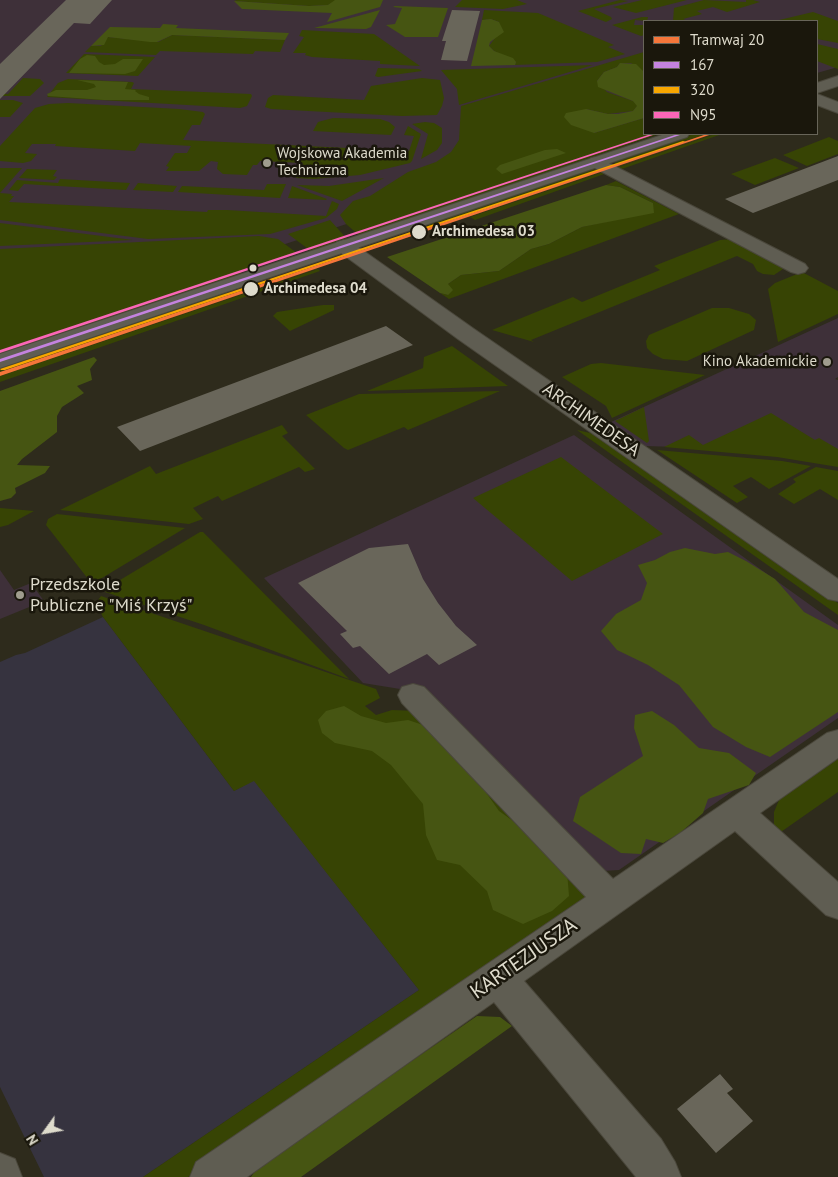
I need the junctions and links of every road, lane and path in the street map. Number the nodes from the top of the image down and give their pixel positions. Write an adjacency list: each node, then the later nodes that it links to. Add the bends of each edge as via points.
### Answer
1 (838, 81): 2 (street)
2 (818, 88)
3 (818, 99): 4 (street)
4 (838, 108)
5 (678, 135): 6 (street)
6 (597, 162): 7 (street); 8 (street)
7 (344, 246): 9 (street); 10 (street, ARCHIMEDESA)
8 (798, 268)
9 (0, 362)
10 (838, 592)
11 (412, 695): 14 (street)
12 (838, 742): 13 (street, KARTEZJUSZA)
13 (736, 812): 14 (street, KARTEZJUSZA); 15 (street)
14 (610, 899): 16 (street, KARTEZJUSZA)
15 (838, 904)
16 (498, 978): 17 (street, KARTEZJUSZA); 18 (street, via 646,1154)
17 (211, 1177)
18 (660, 1177)

